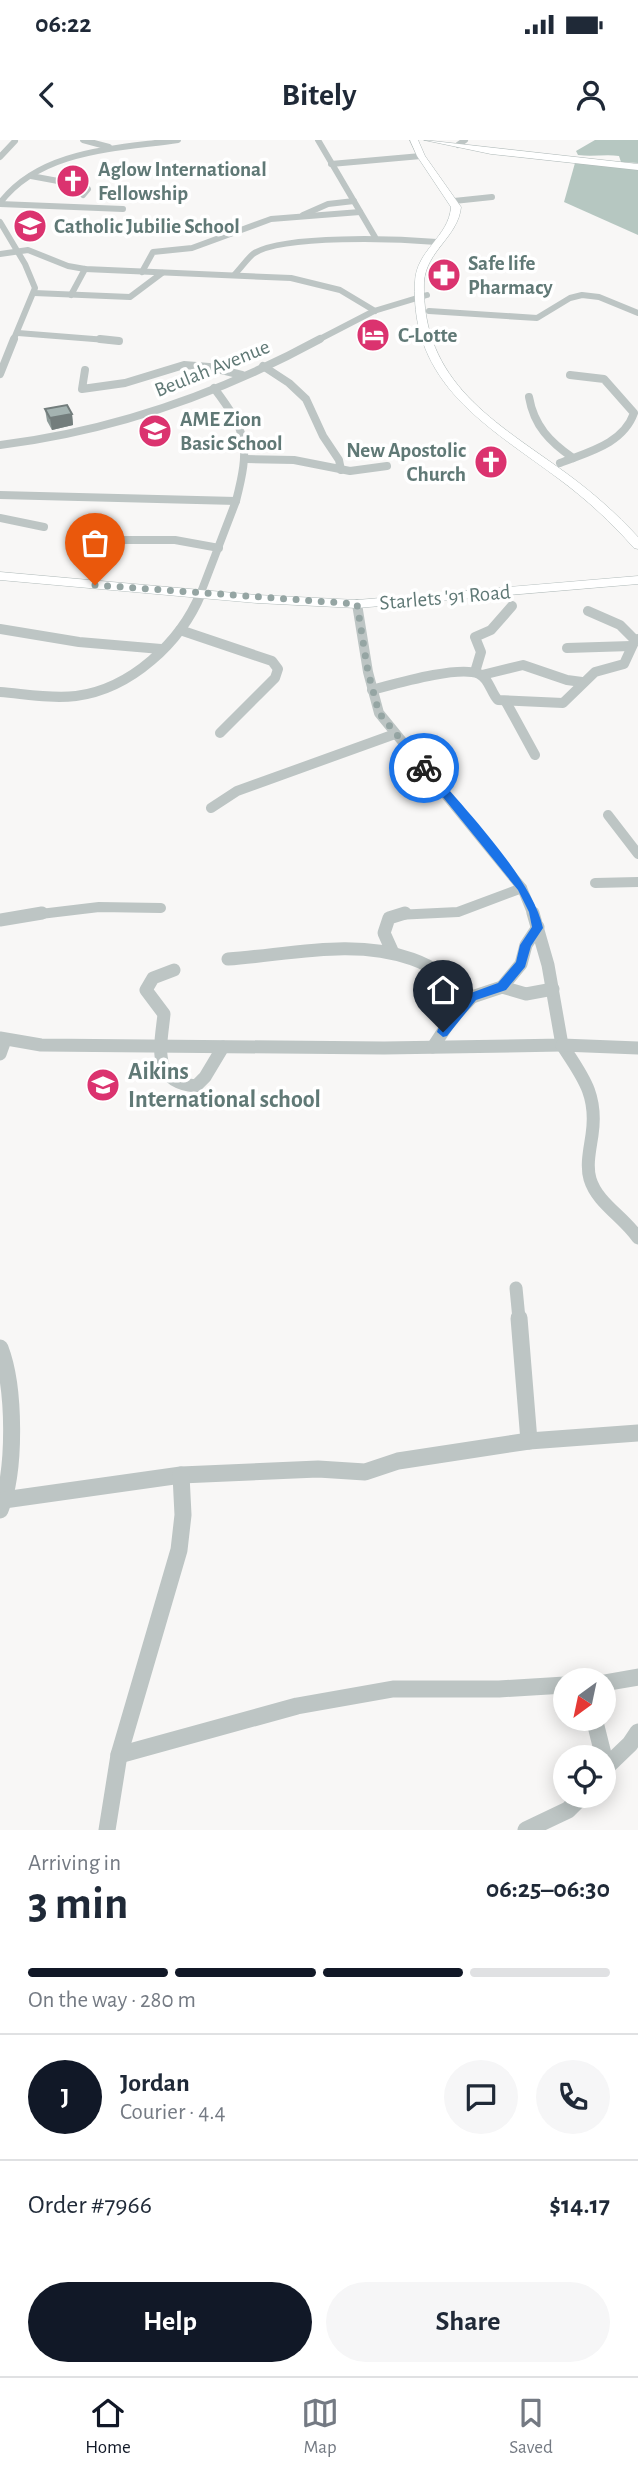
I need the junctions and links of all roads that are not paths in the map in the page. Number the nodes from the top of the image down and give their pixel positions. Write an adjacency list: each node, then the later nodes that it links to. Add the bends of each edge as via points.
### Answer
1 (178, 140): 8 (street)
2 (318, 140): 10 (street)
3 (16, 141): 5 (street); 9 (street)
4 (89, 141): 8 (street)
5 (0, 142)
6 (461, 143): 7 (street); 11 (street)
7 (422, 145): 10 (street); 16 (street)
8 (101, 148): 12 (street, via 58,160)
9 (0, 157)
10 (331, 164): 15 (street)
11 (638, 167)
12 (31, 176): 13 (street, via 85,186 88,189); 17 (street)
13 (83, 195)
14 (492, 197): 16 (street)
15 (354, 201): 19 (street); 20 (street, via 328,204)
16 (454, 201): 23 (street, via 456,214)
17 (0, 204): 18 (street)
18 (123, 209)
19 (360, 212): 20 (street); 22 (street)
20 (303, 215): 27 (street, via 260,222 192,248 153,252)
21 (0, 222): 24 (street)
22 (375, 237): 23 (street); 29 (street, via 266,249 246,260)
23 (437, 243): 32 (street, via 422,266)
24 (15, 250): 25 (street); 26 (street); 30 (street, via 34,283)
25 (0, 254)
26 (85, 269): 27 (street); 31 (street)
27 (142, 272): 28 (street)
28 (162, 273): 29 (street); 31 (street, via 130,297)
29 (235, 275): 33 (street, via 317,283 346,293)
30 (34, 293): 31 (street); 36 (street)
31 (71, 295)
32 (423, 296): 33 (street, Beulah Avenue); 34 (street); 56 (street, via 433,357 465,404 591,496)
33 (375, 311): 38 (street, Beulah Avenue)
34 (429, 311): 35 (street, via 537,318 581,295); 48 (street, via 439,352 467,394 500,425)
35 (638, 313)
36 (18, 333): 37 (street); 40 (street)
37 (119, 341)
38 (263, 366): 41 (street, Beulah Avenue); 50 (street, via 306,400 340,460)
39 (85, 370): 41 (street, via 82,389 125,383 184,365)
40 (0, 374)
41 (242, 375): 43 (street, Beulah Avenue)
42 (570, 376): 46 (street, via 604,379 634,414 621,434)
43 (214, 388): 45 (street, Beulah Avenue, via 92,429); 47 (street, via 241,426)
44 (529, 397): 46 (street, via 533,418 543,434)
45 (0, 445)
46 (573, 458): 48 (street)
47 (247, 459): 50 (street, via 294,460); 52 (street)
48 (560, 463): 54 (street)
49 (387, 466): 50 (street)
50 (341, 470)
51 (0, 495): 52 (street)
52 (236, 501): 57 (street)
53 (0, 518): 55 (street)
54 (636, 523)
55 (44, 527)
56 (638, 545)
57 (219, 548): 58 (street, via 174,540 102,540 91,547); 61 (street)
58 (88, 556)
59 (1, 579): 61 (street, Starlets '91 Road)
60 (637, 581): 62 (street, Starlets '91 Road)
61 (199, 594): 62 (street, Starlets '91 Road); 66 (street, via 192,615)
62 (357, 604): 72 (street)
63 (512, 606): 70 (street, via 491,630 475,637 481,652)
64 (588, 611): 67 (street, via 620,625)
65 (0, 629): 69 (street)
66 (180, 630): 69 (street); 75 (street, via 272,661 278,669 275,678)
67 (635, 641): 68 (street); 71 (street, via 621,666 601,669)
68 (567, 648)
69 (161, 649): 73 (street, via 123,680 87,694)
70 (478, 673): 71 (street, via 523,665); 72 (street, via 442,674); 74 (street, via 493,696)
71 (582, 682): 74 (street, via 563,703)
72 (373, 690): 76 (street, via 379,713)
73 (0, 692)
74 (506, 702): 77 (street)
75 (220, 733)
76 (395, 734): 78 (street, via 237,791); 83 (street)
77 (535, 755)
78 (211, 808)
79 (608, 815): 80 (street)
80 (638, 854)
81 (638, 882): 82 (street)
82 (595, 883)
83 (522, 888): 86 (street); 87 (street, via 458,912 400,913 389,918 384,933)
84 (161, 908): 85 (street, via 89,905)
85 (0, 920)
86 (538, 928): 90 (street, via 526,945 521,964); 91 (street)
87 (393, 953): 88 (street, via 343,948); 92 (street, via 452,978)
88 (228, 959)
89 (174, 970): 95 (street, via 159,973 146,990 164,1014)
90 (502, 987): 91 (street, via 526,993); 92 (street)
91 (554, 989): 94 (street)
92 (472, 997): 96 (street)
93 (3, 1039): 95 (street, via 41,1045); 99 (street)
94 (562, 1045): 96 (street); 98 (street); 100 (street, via 587,1086 594,1108 590,1178)
95 (159, 1046): 97 (street); 97 (street, via 168,1073 183,1086 197,1086)
96 (433, 1046): 97 (street)
97 (223, 1047)
98 (638, 1048)
99 (0, 1054)
100 (638, 1238)
101 (516, 1287): 104 (street)
102 (0, 1348): 106 (street, via 12,1413)
103 (638, 1433): 104 (street)
104 (529, 1441): 105 (street, via 398,1461 365,1472 318,1469)
105 (181, 1475): 106 (street); 111 (street, via 183,1515 178,1550)
106 (2, 1505)
107 (638, 1677): 108 (street)
108 (616, 1681)
109 (553, 1686): 111 (street, via 393,1689 297,1706)
110 (638, 1732): 112 (street)
111 (119, 1755): 114 (street)
112 (616, 1757)
113 (571, 1808): 115 (street)
114 (107, 1830)
115 (526, 1830)

